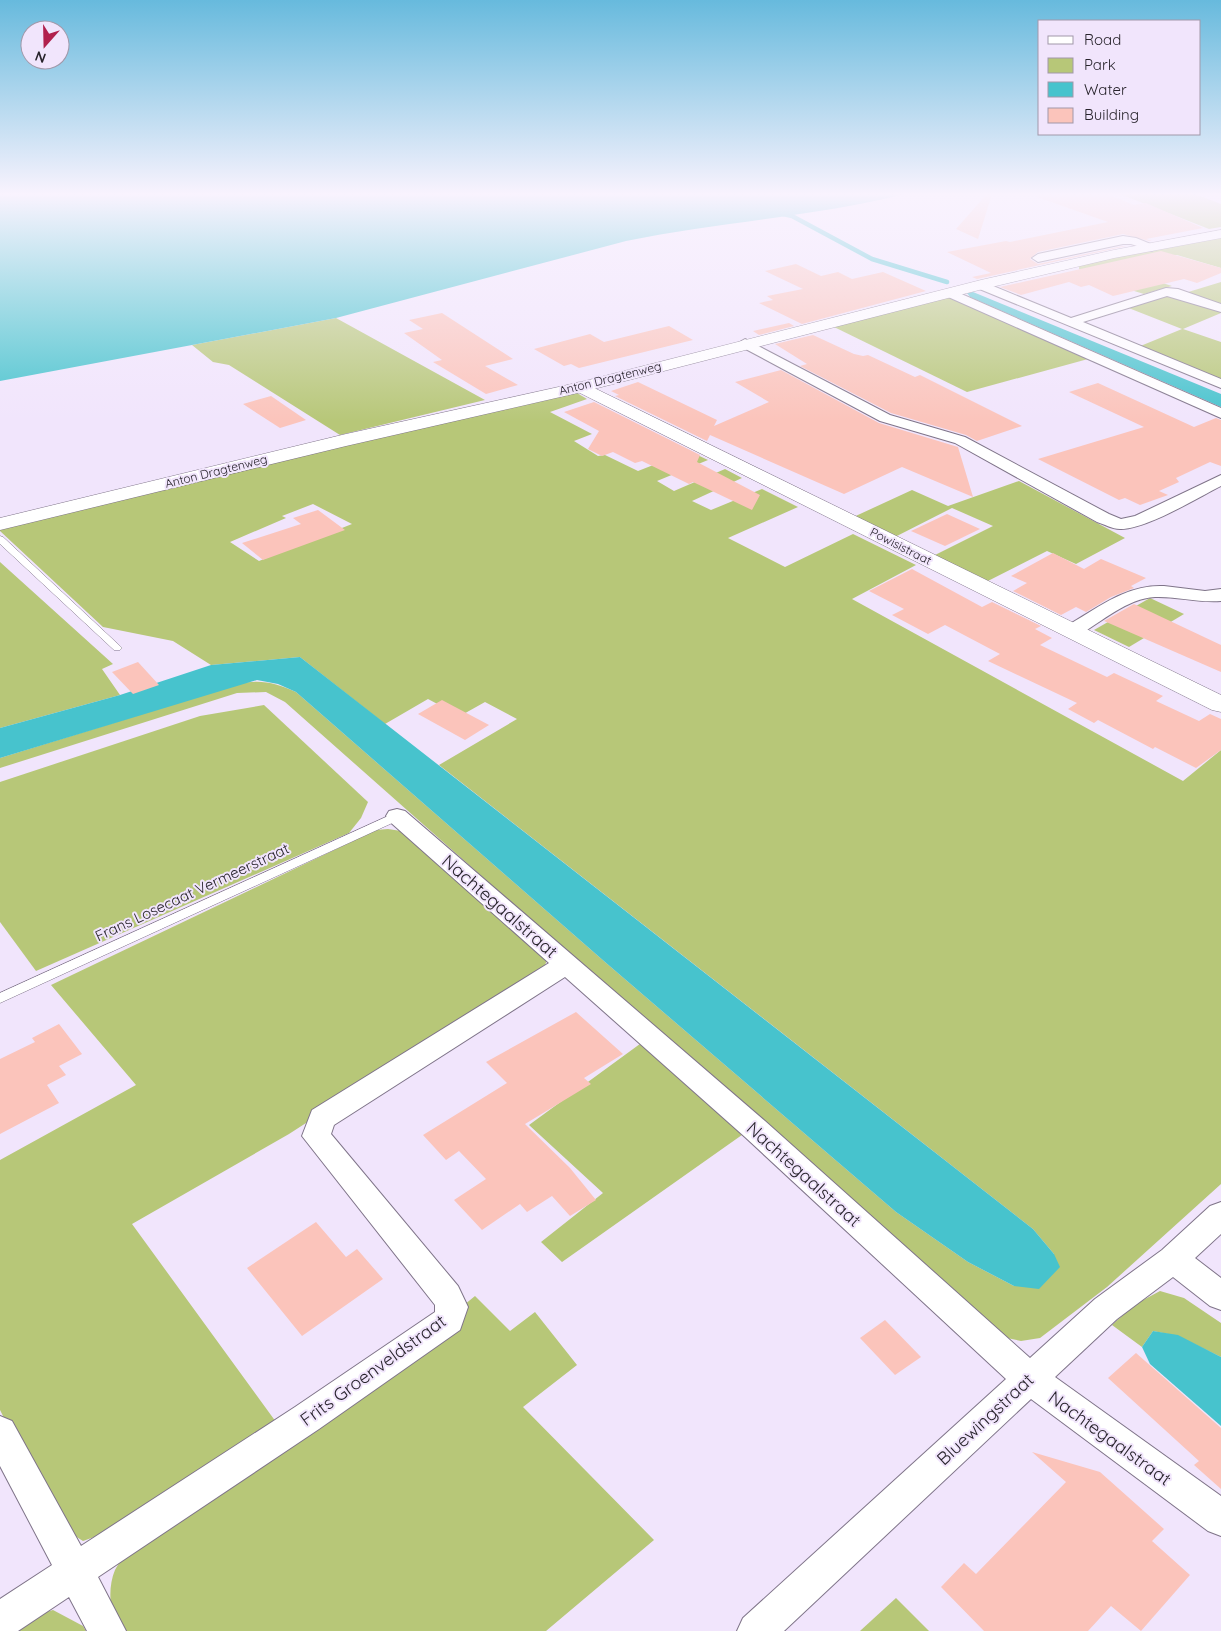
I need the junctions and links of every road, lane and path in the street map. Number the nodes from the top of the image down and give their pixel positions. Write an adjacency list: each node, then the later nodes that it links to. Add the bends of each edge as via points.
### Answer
1 (1048, 270): 2 (main road, Anton Dragtenweg)
2 (981, 285): 3 (main road, Anton Dragtenweg); 5 (street)
3 (950, 294): 6 (main road, Anton Dragtenweg); 9 (street)
4 (1221, 308): 5 (street, via 1166,292)
5 (1071, 322): 7 (street)
6 (745, 343): 8 (main road, Anton Dragtenweg); 10 (street, via 885,418 960,440 1103,518 1120,524 1140,520)
7 (1221, 384)
8 (582, 387): 11 (main road, Anton Dragtenweg, via 337,442); 14 (main road, Powisistraat)
9 (1221, 414)
10 (1216, 485)
11 (0, 524)
12 (0, 539): 15 (lane)
13 (1221, 595): 14 (street, via 1202,597 1154,591 1137,594)
14 (1072, 631): 16 (main road, Powisistraat)
15 (117, 648)
16 (1221, 704)
17 (397, 816): 18 (street, Nachtegaalstraat); 19 (lane, Frans Losecaat Vermeerstraat)
18 (566, 965): 23 (street, Nachtegaalstraat, via 755,1129); 26 (street, Frits Groenveldstraat, via 322,1118 317,1128 316,1136 447,1296 452,1306 449,1320 307,1418)
19 (0, 998)
20 (1221, 1215): 21 (street, Bluewingstraat)
21 (1173, 1259): 22 (street); 23 (street, Bluewingstraat, via 1106,1309)
22 (1221, 1296)
23 (1030, 1378): 25 (street, Nachtegaalstraat); 29 (street, Bluewingstraat)
24 (0, 1432): 26 (street)
25 (1221, 1518)
26 (73, 1571): 27 (street, Frits Groenveldstraat); 28 (street)
27 (0, 1621)
28 (106, 1631)
29 (756, 1631)

